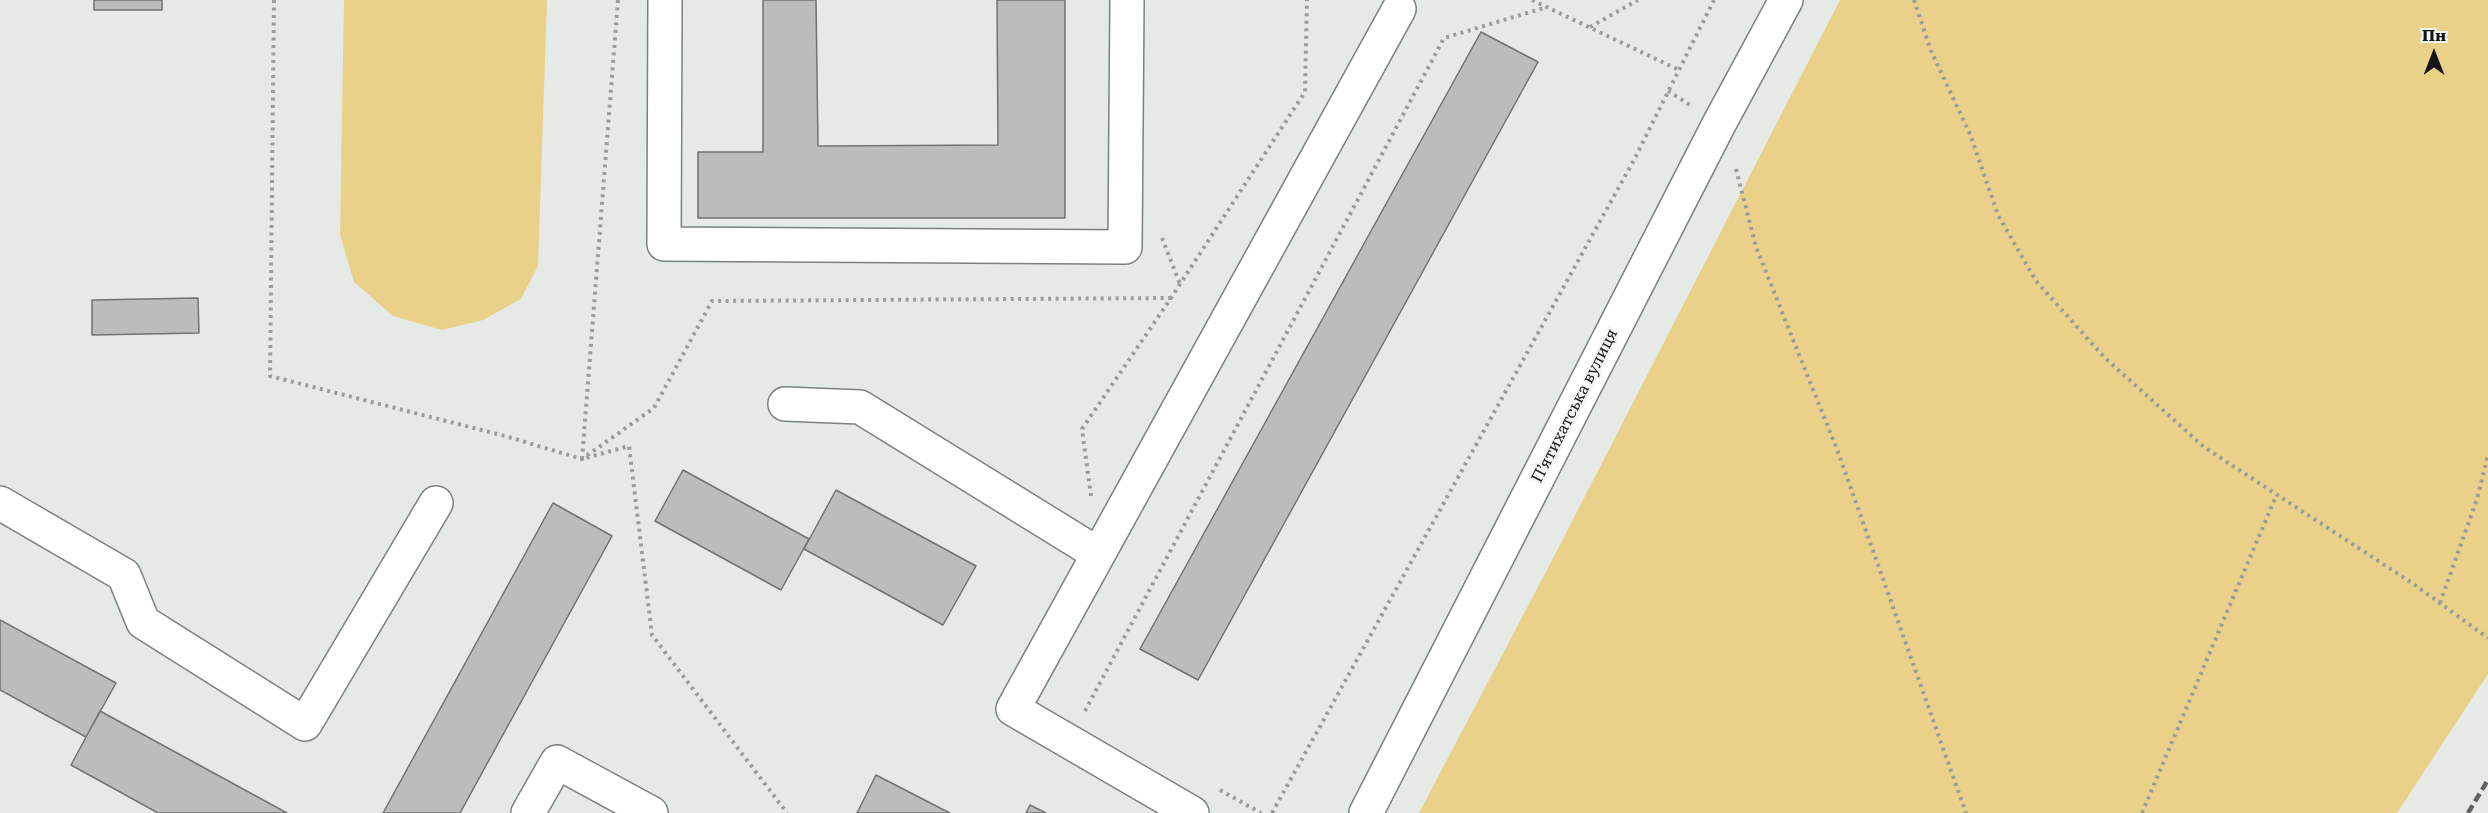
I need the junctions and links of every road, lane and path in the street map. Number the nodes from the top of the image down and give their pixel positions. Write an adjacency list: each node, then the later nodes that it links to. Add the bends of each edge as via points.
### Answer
1 (274, 0): 20 (path, via 270,376)
2 (618, 0): 20 (path)
3 (665, 0): 4 (street, via 664,244 1113,247 1125,247)
4 (1126, 0)
5 (1307, 0): 17 (path, via 1305,92)
6 (1532, 0): 11 (path)
7 (1638, 0): 13 (path)
8 (1713, 0): 14 (path)
9 (1786, 0): 16 (street, П’ятихатська вулиця)
10 (1914, 0): 21 (path, via 1931,51 1970,134 1998,214 2036,281 2104,357 2187,432)
11 (1547, 7): 13 (path); 28 (path, via 1443,38)
12 (1399, 9): 25 (street)
13 (1590, 27): 14 (path)
14 (1679, 70): 15 (path)
15 (1668, 91): 16 (path); 35 (path, via 1634,160)
16 (1719, 124): 36 (street, П’ятихатська вулиця); 37 (path, via 1740,181 1756,247 1838,452)
17 (1171, 298): 20 (path, via 712,301 654,408); 22 (path, via 1082,429)
18 (785, 404): 25 (street, via 860,407)
19 (2488, 455): 26 (path)
20 (582, 459): 32 (path, via 629,446 652,635)
21 (2276, 496): 26 (path); 38 (path)
22 (1091, 497)
23 (0, 503): 24 (street, via 124,575 142,621 305,724)
24 (436, 503)
25 (1098, 554): 33 (street, via 1013,709)
26 (2440, 603): 27 (path)
27 (2488, 638)
28 (1083, 714)
29 (1219, 790): 34 (path)
30 (528, 813): 31 (street, via 557,762)
31 (651, 813)
32 (788, 813)
33 (1192, 813)
34 (1261, 813)
35 (1272, 813)
36 (1366, 813)
37 (1966, 813)
38 (2142, 813)

